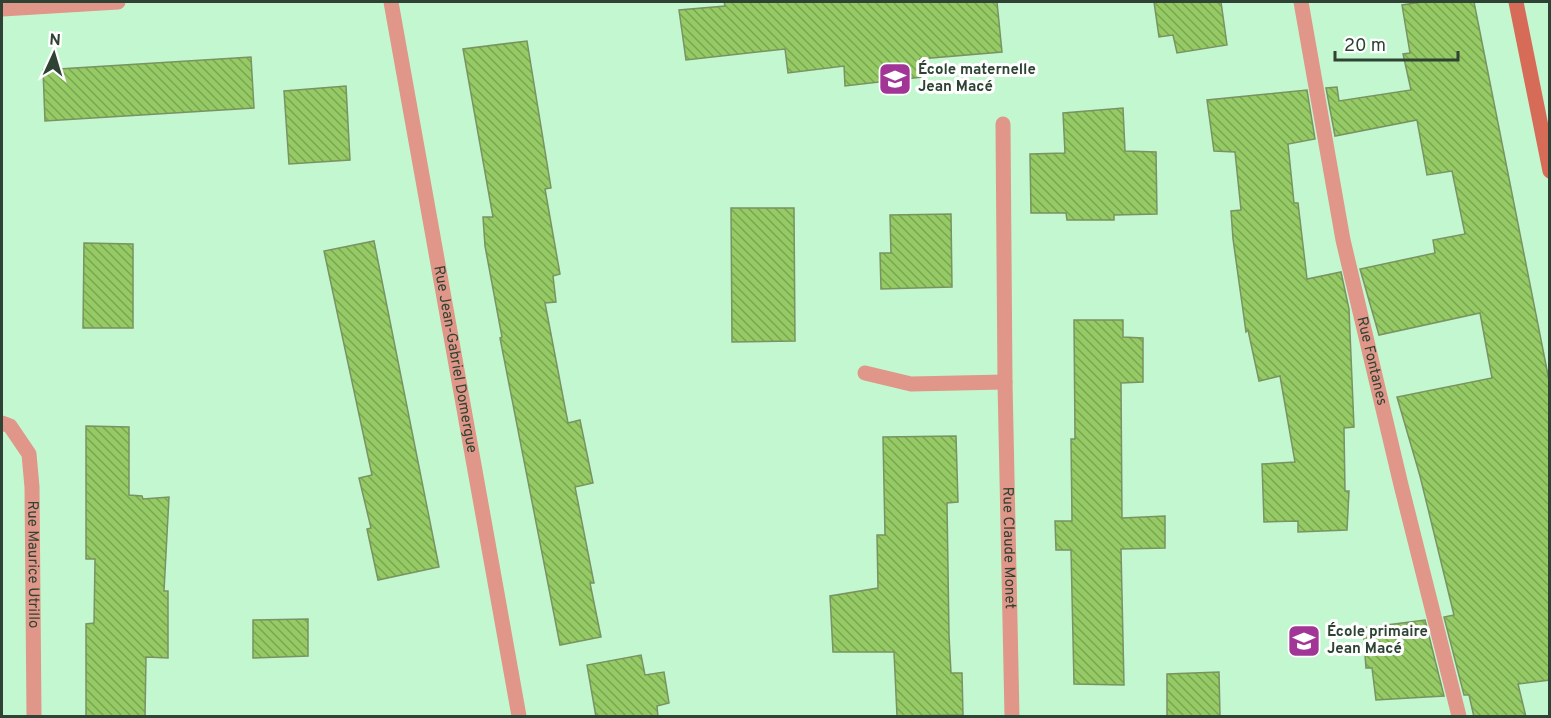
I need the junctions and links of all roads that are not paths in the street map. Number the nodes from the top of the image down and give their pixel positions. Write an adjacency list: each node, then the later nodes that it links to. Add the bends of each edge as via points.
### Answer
1 (118, 2): 5 (street)
2 (391, 2): 12 (street, Rue Jean-Gabriel Domergue)
3 (1302, 2): 14 (street, Rue Fontanes, via 1343,240)
4 (1516, 2): 7 (main road)
5 (2, 9)
6 (1003, 124): 9 (street, Rue Claude Monet)
7 (1550, 171)
8 (865, 373): 9 (street, via 911,384)
9 (1005, 382): 13 (street, Rue Claude Monet)
10 (2, 423): 11 (street, Rue Maurice Utrillo, via 10,426 29,454)
11 (34, 717)
12 (519, 717)
13 (1012, 717)
14 (1459, 717)

